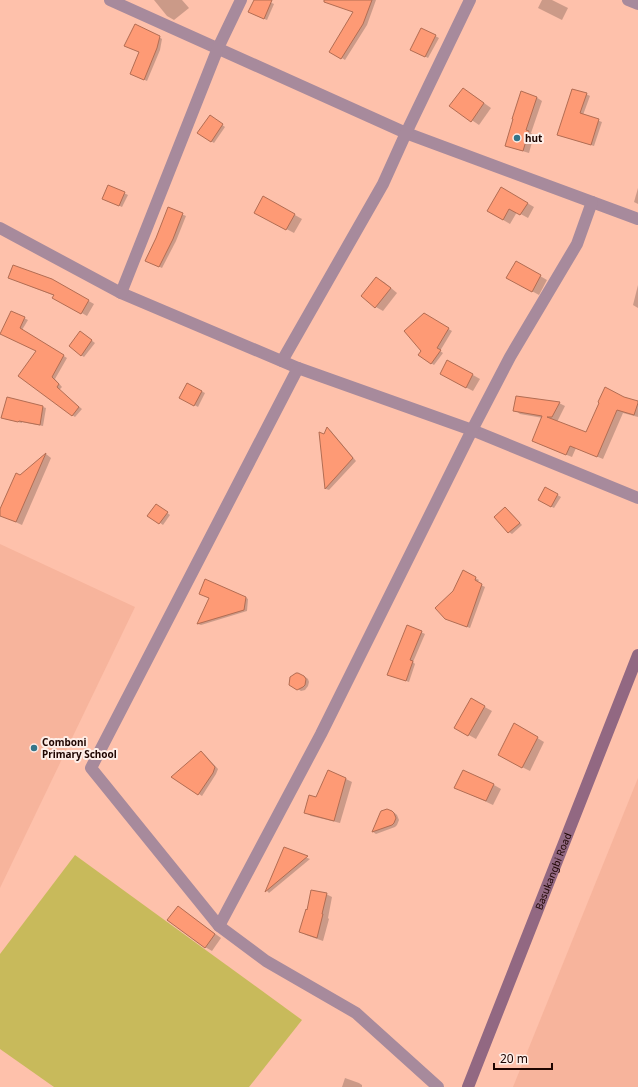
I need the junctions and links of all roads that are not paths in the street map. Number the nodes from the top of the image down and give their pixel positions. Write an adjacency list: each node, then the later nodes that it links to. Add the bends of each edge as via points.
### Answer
1 (110, 0): 6 (street)
2 (241, 0): 6 (street)
3 (470, 0): 7 (street)
4 (628, 0): 5 (street)
5 (638, 4)
6 (218, 48): 7 (street); 11 (street)
7 (406, 133): 8 (street); 12 (street, via 383,184)
8 (592, 202): 9 (street); 14 (street, via 577,244 510,357)
9 (638, 219)
10 (0, 228): 11 (street)
11 (121, 293): 12 (street)
12 (282, 361): 13 (street)
13 (298, 368): 14 (street); 17 (street, via 91,768)
14 (472, 430): 15 (street); 17 (street, via 321,734)
15 (638, 498)
16 (638, 655): 19 (street, Basukangbi Road)
17 (219, 926): 18 (street, via 266,962 356,1013)
18 (438, 1087)
19 (468, 1087)

